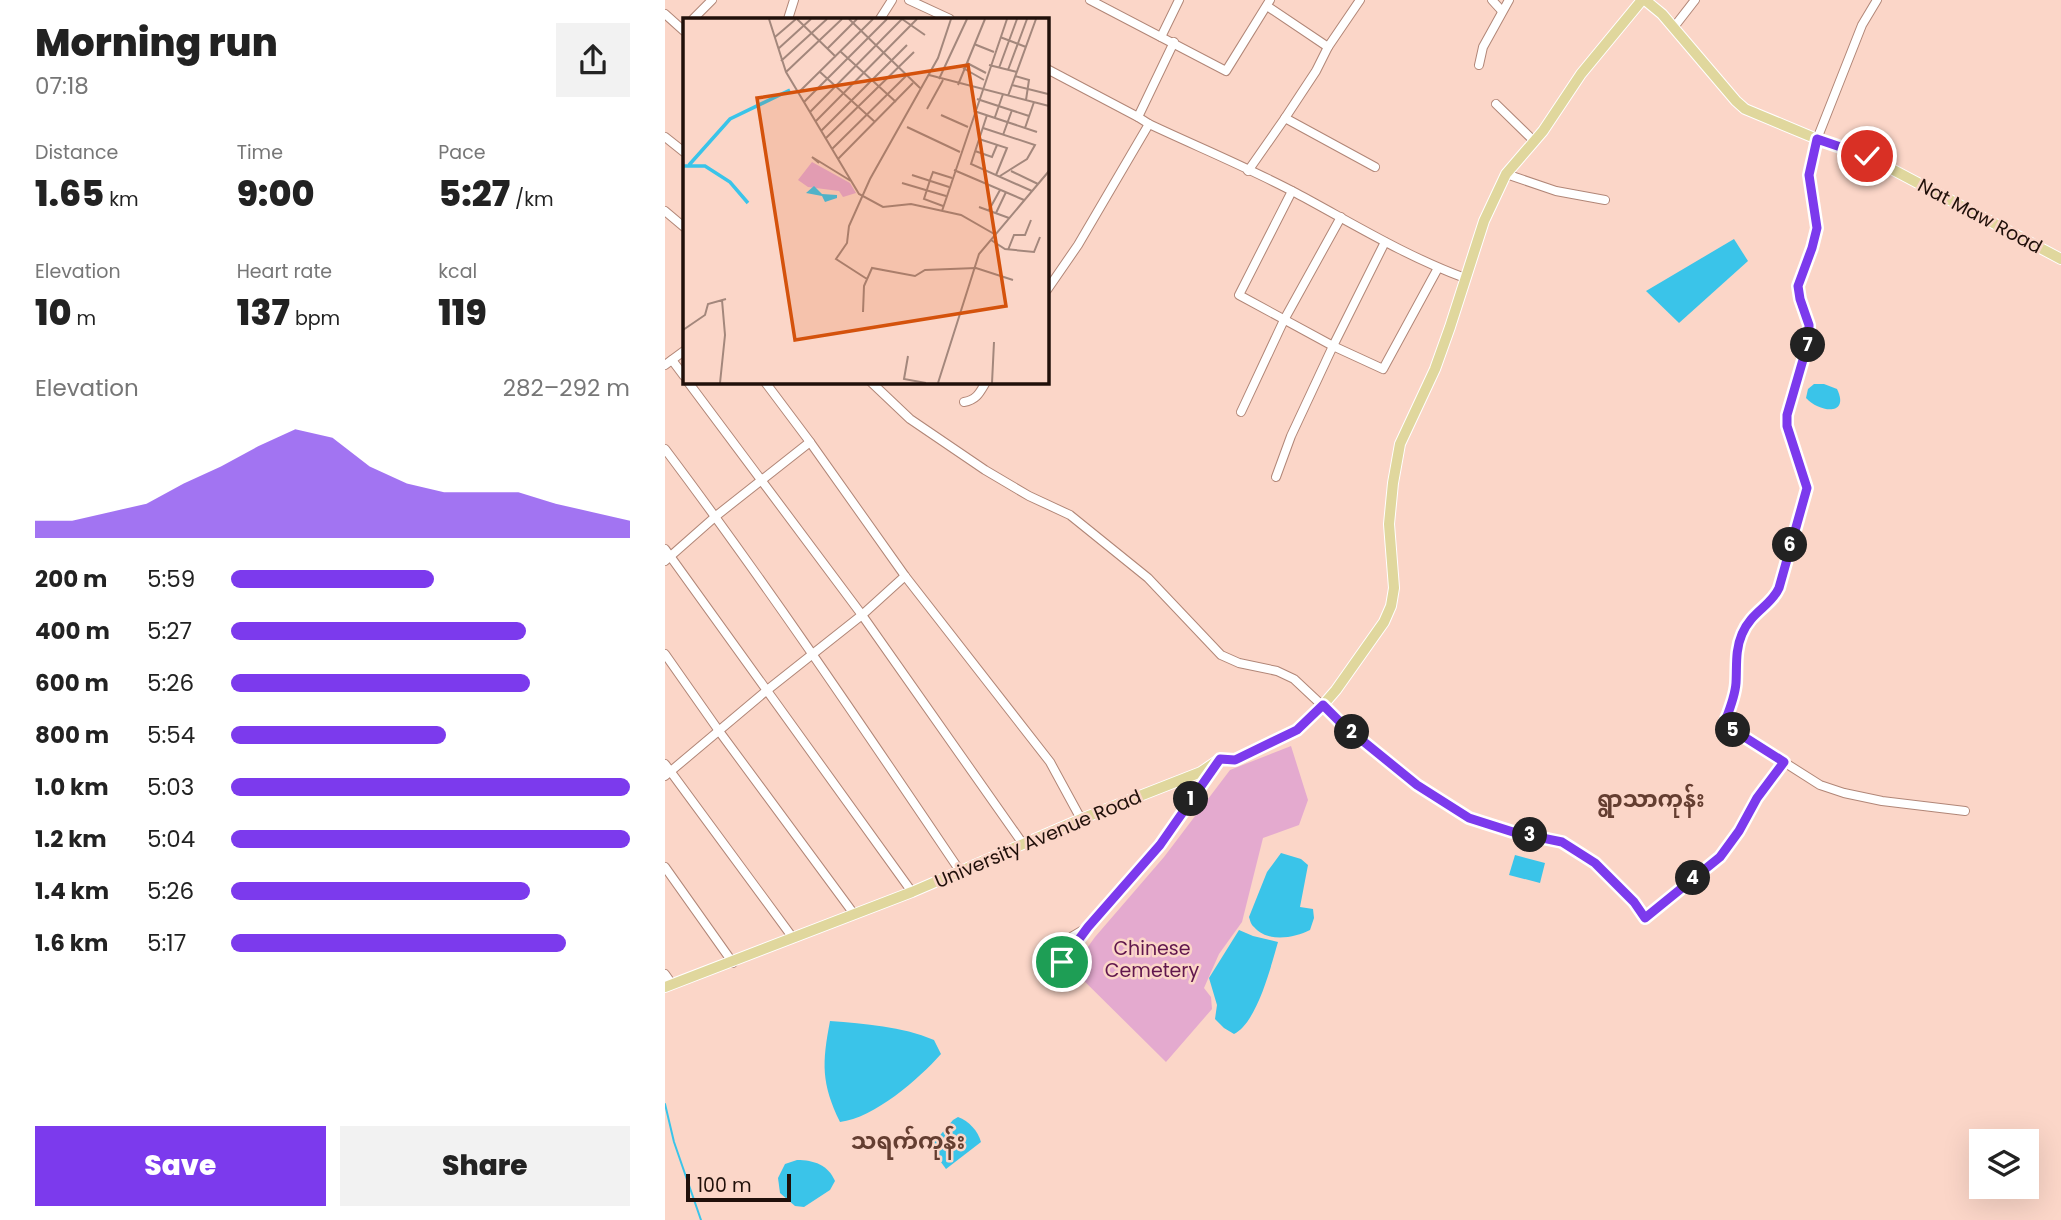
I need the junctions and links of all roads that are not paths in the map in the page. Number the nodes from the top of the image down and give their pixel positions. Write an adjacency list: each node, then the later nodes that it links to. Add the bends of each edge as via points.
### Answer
1 (712, 0): 20 (street)
2 (794, 0): 21 (street)
3 (892, 0): 22 (street)
4 (909, 0): 16 (street)
5 (937, 0): 16 (street)
6 (1179, 0): 26 (street)
7 (1360, 0): 28 (street)
8 (1492, 0): 17 (street)
9 (1509, 0): 17 (street)
10 (1644, 0): 19 (main road, Nat Maw Road); 37 (main road, University Avenue Road, via 1581,74)
11 (1655, 0): 19 (main road, Nat Maw Road)
12 (1695, 0): 24 (street)
13 (1877, 0): 36 (street, via 1862,25)
14 (1095, 1): 26 (street)
15 (1268, 3): 27 (street, via 1226,71); 28 (street)
16 (932, 9): 23 (street)
17 (1502, 11): 29 (street)
18 (665, 14): 25 (street)
19 (1662, 14): 24 (main road, Nat Maw Road)
20 (694, 18)
21 (788, 18)
22 (881, 18)
23 (948, 18)
24 (1674, 27): 36 (main road, Nat Maw Road, via 1745,109)
25 (683, 30)
26 (1161, 37): 27 (street)
27 (1174, 42): 32 (street)
28 (1328, 47): 33 (street)
29 (1479, 65)
30 (1048, 70): 32 (street)
31 (1496, 104): 37 (street)
32 (1138, 117): 34 (street)
33 (1285, 118): 39 (street); 40 (street)
34 (1149, 124): 40 (street); 51 (street)
35 (665, 137): 38 (street)
36 (1817, 139): 48 (main road, Nat Maw Road, via 1867,156); 76 (street, via 1809,175 1817,228 1798,286 1809,339 1787,415 1807,488 1775,598 1751,618 1742,634 1733,699 1724,724)
37 (1534, 141): 41 (main road, University Avenue Road)
38 (683, 151)
39 (1375, 167)
40 (1248, 171): 42 (street)
41 (1506, 174): 43 (street); 50 (main road, University Avenue Road)
42 (1293, 191): 45 (street); 52 (street, via 1239,295)
43 (1605, 201)
44 (665, 211): 46 (street)
45 (1341, 217): 47 (street); 52 (street)
46 (683, 226)
47 (1385, 242): 49 (street); 53 (street)
48 (2061, 259)
49 (1438, 268): 50 (street); 53 (street, via 1383,369)
50 (1465, 278): 73 (main road, University Avenue Road, via 1435,369 1399,444 1389,524 1391,606)
51 (1048, 289)
52 (1284, 320): 53 (street); 61 (street)
53 (1333, 346): 64 (street)
54 (669, 362): 55 (street)
55 (683, 375)
56 (689, 383): 65 (street)
57 (766, 383): 62 (street)
58 (872, 383): 73 (street, via 910,419 985,470 1070,515 1149,578 1221,655 1294,679)
59 (985, 383): 60 (street, via 972,401)
60 (964, 401)
61 (1241, 412)
62 (810, 442): 65 (street); 68 (street)
63 (665, 449): 66 (street)
64 (1276, 477)
65 (760, 480): 66 (street); 69 (street)
66 (716, 516): 67 (street); 70 (street)
67 (667, 556): 72 (street)
68 (905, 576): 69 (street); 79 (street, via 1050,762)
69 (862, 615): 70 (street); 80 (street)
70 (813, 653): 72 (street); 82 (street)
71 (665, 654): 74 (street)
72 (766, 691): 74 (street); 83 (street)
73 (1323, 705): 75 (main road, University Avenue Road, via 1297,730 1235,760); 76 (street, via 1417,785 1469,818 1562,842 1595,863 1645,918 1720,857)
74 (719, 732): 77 (street); 84 (street)
75 (1220, 759): 79 (main road, University Avenue Road, via 1201,772); 85 (street, via 1160,845)
76 (1784, 762): 78 (street, via 1820,785 1844,793)
77 (667, 770): 86 (street)
78 (1965, 811)
79 (1081, 819): 80 (main road, University Avenue Road)
80 (1023, 844): 82 (main road, University Avenue Road)
81 (665, 867): 87 (street)
82 (960, 871): 83 (main road, University Avenue Road)
83 (912, 892): 84 (main road, University Avenue Road)
84 (854, 914): 86 (main road, University Avenue Road)
85 (1088, 927): 85 (street, via 1046,952 1046,963 1062,962)
86 (793, 938): 87 (main road, University Avenue Road)
87 (733, 963): 88 (main road, University Avenue Road)
88 (667, 982)

